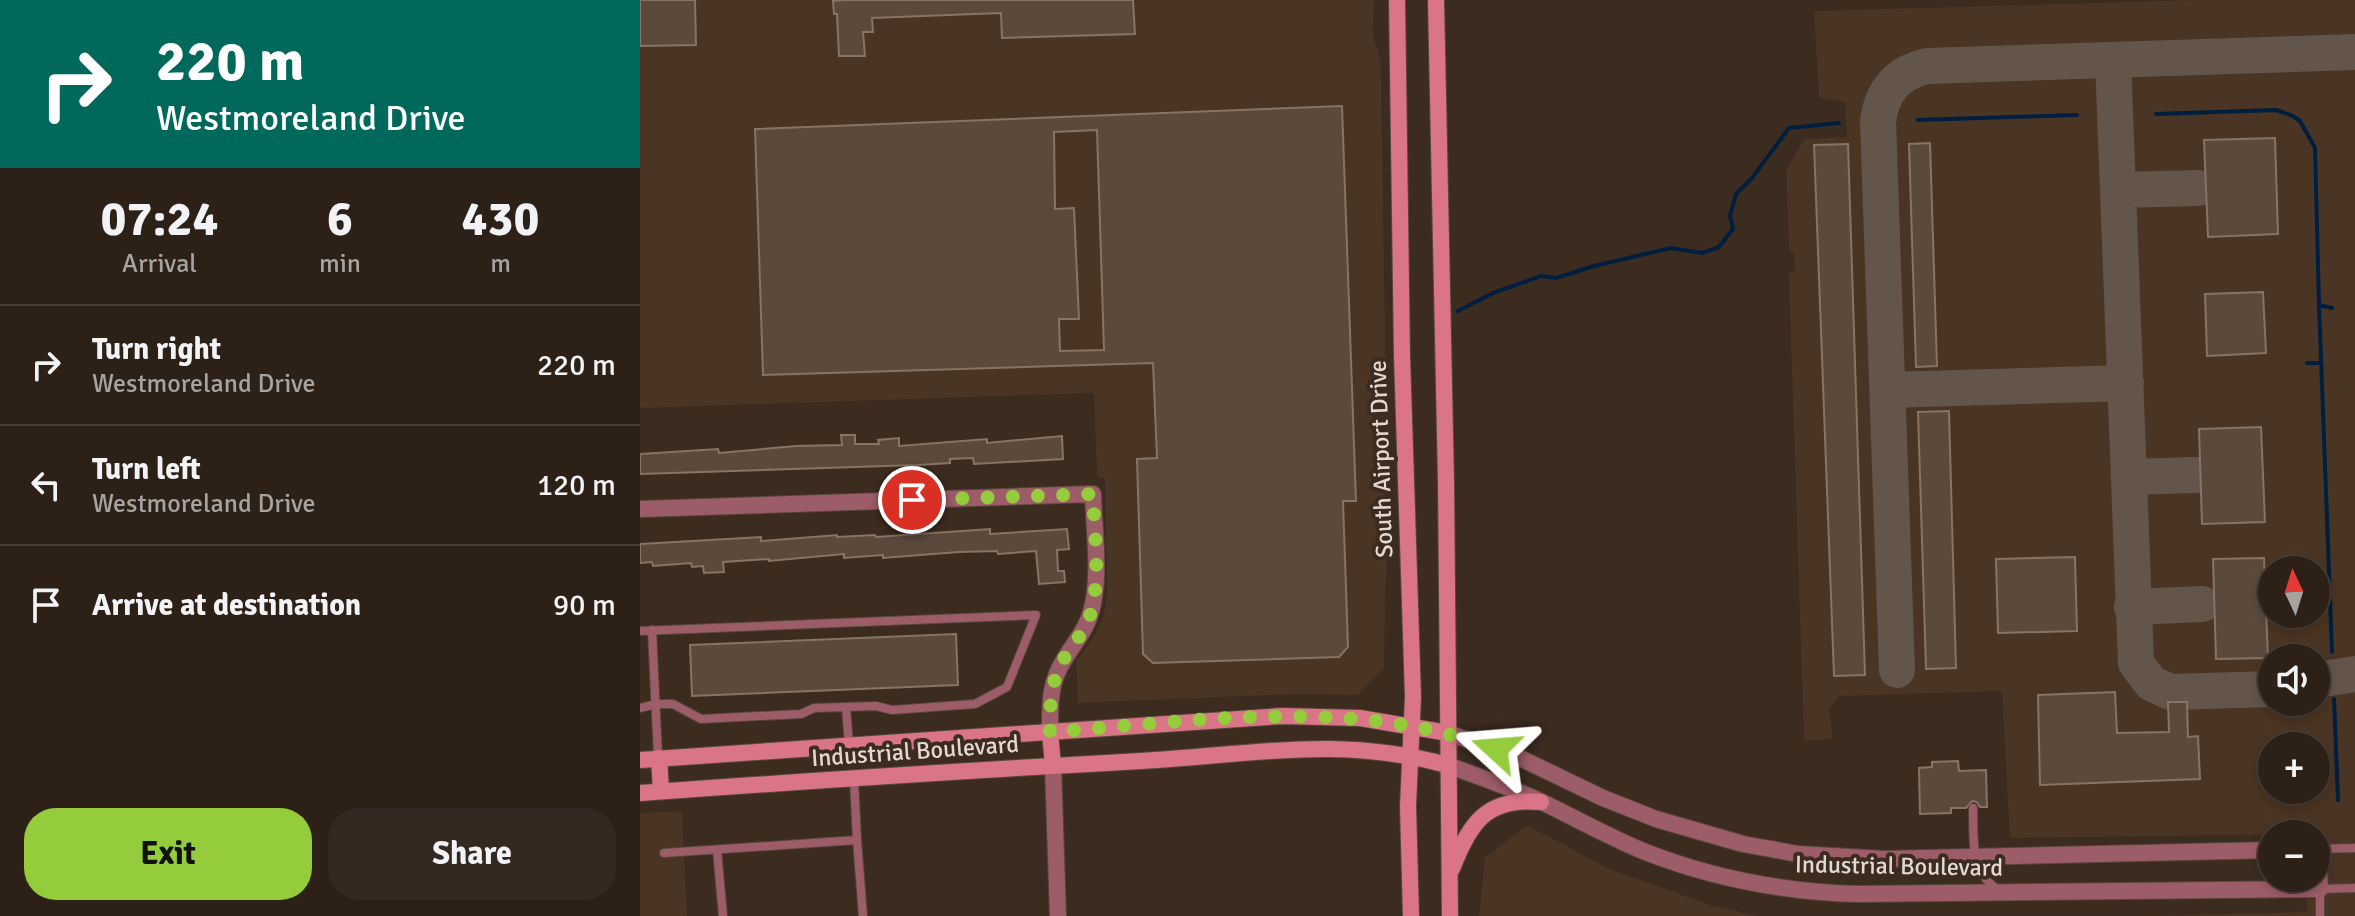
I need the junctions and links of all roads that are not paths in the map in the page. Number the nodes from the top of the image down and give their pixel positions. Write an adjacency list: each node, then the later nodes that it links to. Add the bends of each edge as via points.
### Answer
1 (1397, 0): 9 (main road, South Airport Drive)
2 (1436, 0): 11 (main road)
3 (640, 509): 10 (street, via 1093,494 1092,608 1052,686)
4 (652, 630): 5 (lane); 6 (lane); 8 (lane, via 1036,615 1007,687 988,699 892,710)
5 (640, 631)
6 (656, 704): 7 (lane); 8 (lane, via 673,704 701,719); 14 (lane)
7 (640, 708)
8 (846, 708): 12 (lane)
9 (1411, 725): 10 (main road, Industrial Boulevard, via 1322,715); 11 (main road, Industrial Boulevard); 13 (main road, South Airport Drive)
10 (1050, 732): 12 (main road, Industrial Boulevard); 17 (main road)
11 (1448, 733): 16 (main road); 29 (street, Industrial Boulevard, via 1520,758 1656,819 1743,844 1841,858)
12 (849, 745): 14 (main road, Industrial Boulevard)
13 (1410, 756): 16 (main road, Industrial Boulevard); 17 (main road, Industrial Boulevard, via 1294,748); 39 (main road, South Airport Drive)
14 (659, 758): 15 (main road, Industrial Boulevard); 19 (main road)
15 (640, 760)
16 (1447, 765): 21 (street, Industrial Boulevard); 30 (main road)
17 (1053, 766): 18 (main road, Industrial Boulevard); 38 (street)
18 (854, 779): 19 (main road, Industrial Boulevard); 23 (lane)
19 (661, 791): 20 (main road, Industrial Boulevard)
20 (640, 793)
21 (1541, 802): 30 (main road, via 1512,801 1491,809 1470,830); 34 (street, Industrial Boulevard, via 1655,855 1759,884 1829,893)
22 (1973, 808): 29 (lane)
23 (857, 840): 26 (lane); 37 (lane)
24 (2355, 848): 25 (lane)
25 (2330, 849)
26 (717, 850): 28 (lane); 36 (lane)
27 (2258, 850): 29 (street, Industrial Boulevard)
28 (664, 853)
29 (1975, 857): 34 (lane, via 1984,878)
30 (1448, 878): 40 (main road)
31 (2355, 888): 32 (lane)
32 (2330, 889)
33 (2258, 890): 34 (street, Industrial Boulevard)
34 (2001, 892)
35 (2320, 892): 41 (lane)
36 (723, 916)
37 (863, 916)
38 (1058, 916)
39 (1411, 916)
40 (1450, 916)
41 (2320, 916)

